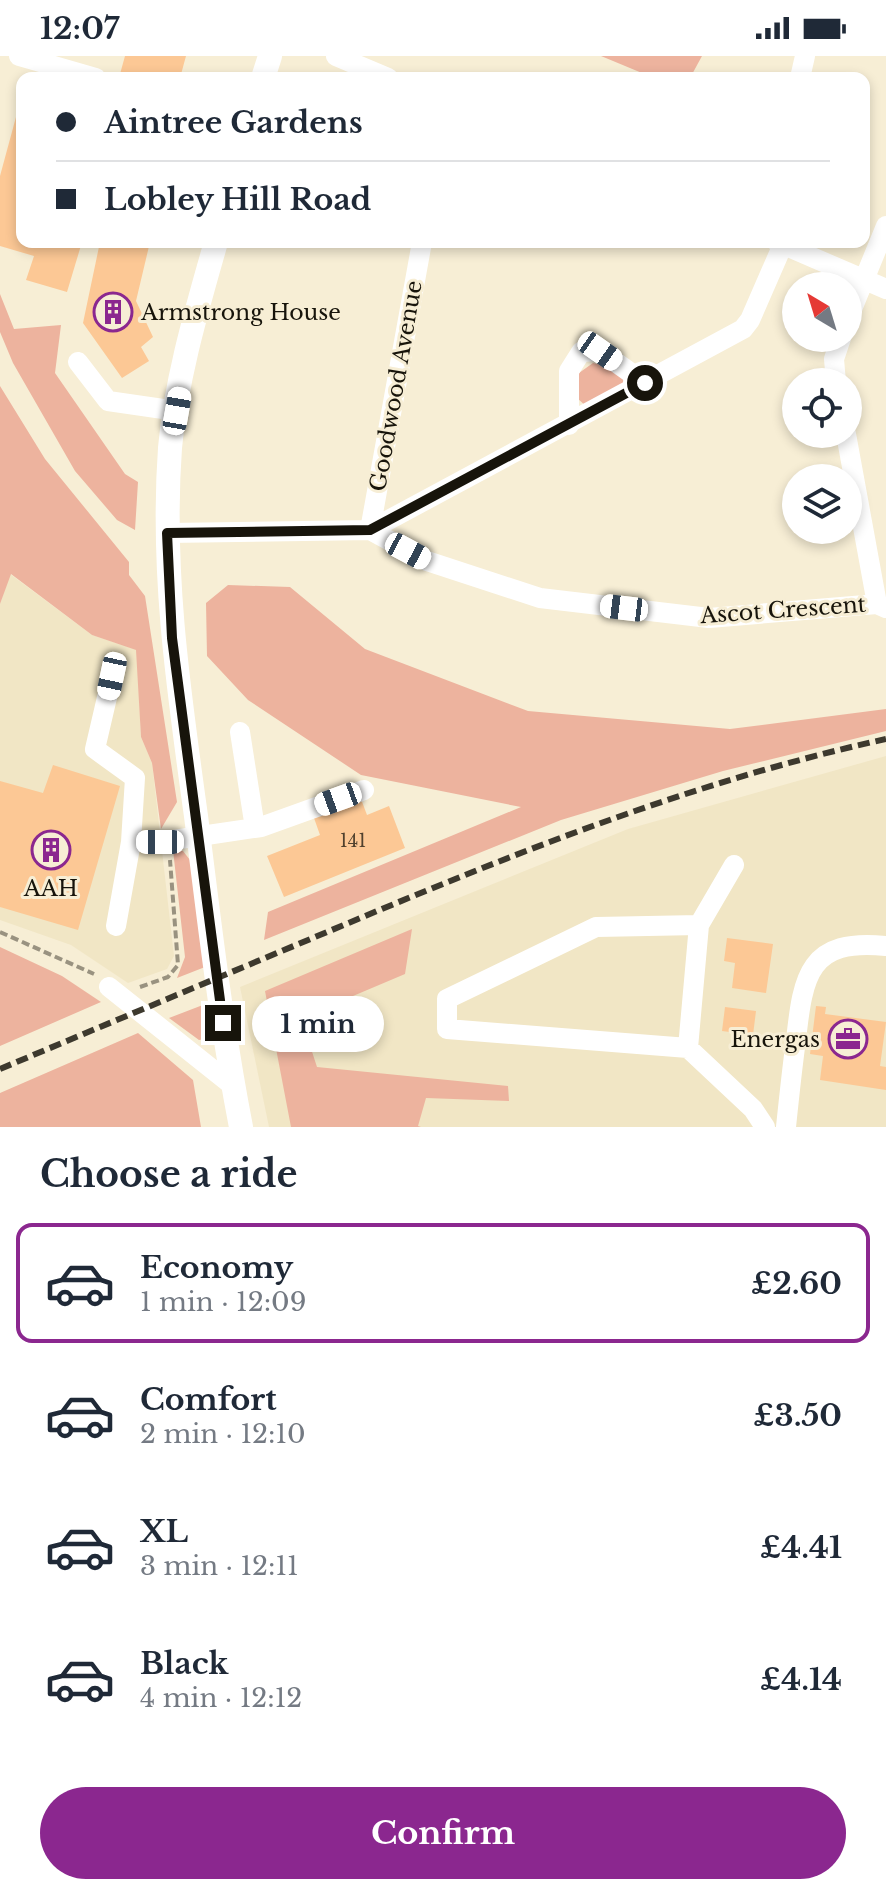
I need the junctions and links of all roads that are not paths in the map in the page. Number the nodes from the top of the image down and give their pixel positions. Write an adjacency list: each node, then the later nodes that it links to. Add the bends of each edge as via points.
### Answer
1 (19, 56): 3 (street)
2 (336, 56): 4 (street)
3 (75, 72)
4 (374, 72)
5 (886, 226): 10 (street)
6 (214, 248): 14 (main road, via 192,327)
7 (421, 248): 17 (street, Goodwood Avenue)
8 (779, 248): 13 (street, via 743,329)
9 (792, 248): 10 (street)
10 (863, 279): 11 (street)
11 (886, 289)
12 (78, 362): 14 (street, via 108,401)
13 (645, 383): 15 (street); 15 (street, via 600,351 581,352 569,371)
14 (177, 411): 18 (main road)
15 (569, 425): 17 (street)
16 (849, 448): 19 (street)
17 (370, 530): 18 (street, Ascot Crescent); 19 (street, Ascot Crescent, via 427,561 540,598 709,618)
18 (167, 533): 24 (main road, via 172,638)
19 (881, 606)
20 (112, 676): 25 (street, via 95,749 135,778)
21 (240, 732): 23 (street)
22 (364, 790): 23 (street)
23 (255, 828): 24 (street)
24 (198, 837): 25 (street); 32 (main road)
25 (131, 842): 28 (street)
26 (734, 865): 27 (street)
27 (699, 925): 31 (street); 31 (street, via 596,927 447,999 447,1029)
28 (116, 926)
29 (886, 946): 35 (street, via 859,943 830,952 812,968 801,989)
30 (118, 990): 32 (street)
31 (688, 1048): 34 (street)
32 (232, 1085): 33 (main road)
33 (240, 1124)
34 (765, 1127)
35 (786, 1127)

